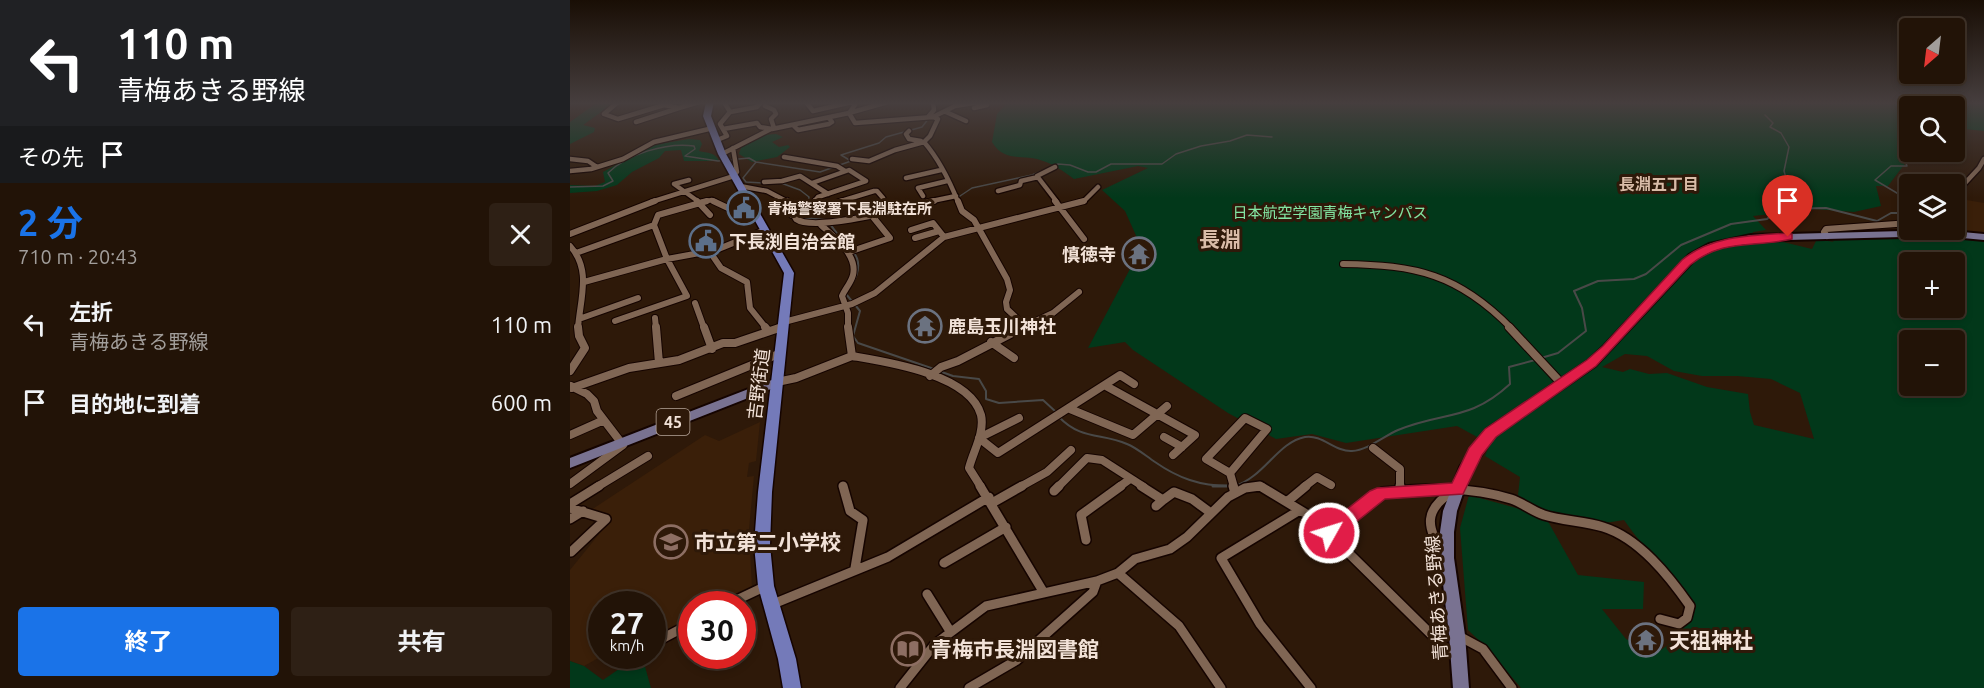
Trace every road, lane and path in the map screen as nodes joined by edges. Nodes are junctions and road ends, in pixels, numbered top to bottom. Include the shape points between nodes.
1 (687, 134) edge
2 (715, 134) edge
3 (726, 134) edge
4 (761, 134) edge
5 (906, 134) edge
6 (931, 134) edge
7 (717, 140) junction
8 (924, 142) junction
9 (884, 146) dead end
10 (733, 148) junction
11 (894, 150) junction
12 (784, 157) dead end
13 (729, 158) junction
14 (570, 159) edge
15 (852, 159) dead end
16 (1984, 159) edge
17 (597, 167) junction
18 (1055, 167) dead end
19 (941, 170) junction
20 (570, 171) edge
21 (845, 171) junction
22 (734, 176) junction
23 (1038, 177) junction
24 (906, 178) dead end
25 (689, 180) dead end
26 (947, 181) junction
27 (764, 182) dead end
28 (812, 183) junction
29 (1965, 183) edge
30 (740, 186) junction
31 (1098, 187) dead end
32 (998, 191) dead end
33 (685, 193) junction
34 (828, 194) junction
35 (922, 196) dead end
36 (883, 198) dead end
37 (956, 198) junction
38 (749, 201) junction
39 (698, 202) junction
40 (1059, 209) junction
41 (804, 212) junction
42 (710, 215) dead end
43 (794, 215) junction
44 (873, 218) junction
45 (823, 224) junction
46 (1899, 224) edge
47 (654, 225) junction
48 (976, 228) junction
49 (765, 230) junction
50 (911, 230) dead end
51 (939, 231) junction
52 (570, 234) edge
53 (1827, 236) junction
54 (944, 237) junction
55 (1984, 237) edge
56 (915, 238) dead end
57 (1083, 239) dead end
58 (570, 246) edge
59 (710, 252) junction
60 (849, 252) junction
61 (576, 253) junction
62 (667, 259) junction
63 (1343, 264) dead end
64 (584, 282) junction
65 (1079, 292) dead end
66 (638, 298) dead end
67 (695, 303) dead end
68 (853, 303) junction
69 (655, 318) dead end
70 (579, 319) junction
71 (615, 321) dead end
72 (784, 324) junction
73 (1026, 327) junction
74 (768, 331) junction
75 (578, 333) junction
76 (570, 336) edge
77 (991, 342) junction
78 (712, 349) junction
79 (781, 353) junction
80 (852, 356) junction
81 (1014, 358) dead end
82 (659, 363) junction
83 (570, 371) edge
84 (934, 372) junction
85 (777, 382) junction
86 (1134, 384) dead end
87 (1562, 384) junction
88 (1106, 386) junction
89 (571, 387) edge
90 (676, 396) dead end
91 (1167, 406) dead end
92 (1063, 413) junction
93 (1158, 414) junction
94 (1019, 418) dead end
95 (604, 420) junction
96 (570, 435) edge
97 (1164, 437) dead end
98 (979, 438) junction
99 (622, 442) junction
100 (1182, 447) junction
101 (1373, 448) dead end
102 (1071, 450) dead end
103 (1173, 455) dead end
104 (648, 456) dead end
105 (570, 463) edge
106 (1130, 479) junction
107 (570, 484) edge
108 (1233, 484) junction
109 (1331, 485) dead end
110 (843, 486) dead end
111 (1061, 488) dead end
112 (1457, 489) junction
113 (1400, 491) junction
114 (990, 500) junction
115 (1288, 501) junction
116 (570, 506) edge
117 (1300, 510) junction
118 (583, 511) junction
119 (1211, 513) junction
120 (570, 519) edge
121 (1006, 526) junction
122 (1329, 533) junction
123 (1086, 540) dead end
124 (571, 552) edge
125 (1447, 558) junction
126 (944, 563) dead end
127 (855, 568) junction
128 (1118, 573) junction
129 (1097, 581) junction
130 (766, 586) junction
131 (755, 591) edge
132 (1044, 593) junction
133 (927, 594) dead end
134 (770, 605) junction
135 (1660, 619) dead end
136 (950, 632) junction
137 (1457, 635) junction
138 (1458, 653) junction
139 (907, 686) edge
140 (792, 688) edge
141 (969, 688) edge
142 (1221, 688) edge
143 (1311, 688) edge
144 (1461, 688) edge
145 (1512, 688) edge

1 - 17 street via 654,142 630,156
2 - 7 highway, 吉野街道
3 - 7 street
4 - 10 street
5 - 8 street via 909,139
6 - 8 street
7 - 13 highway, 吉野街道
8 - 11 street
8 - 19 street via 939,159
9 - 11 street
10 - 13 street
10 - 13 street
11 - 15 street via 868,161
12 - 21 street via 838,166
13 - 22 highway, 吉野街道
14 - 17 street via 588,160
16 - 29 street
17 - 20 street
18 - 23 street
19 - 24 street
19 - 26 street
21 - 28 street
21 - 34 street via 866,181
22 - 30 highway, 吉野街道
22 - 33 street
23 - 32 street
23 - 40 street
25 - 33 street via 674,184
26 - 35 street via 918,188
26 - 37 street
27 - 28 street via 800,176
28 - 34 street
30 - 38 highway, 吉野街道
30 - 43 street via 769,192 786,201
31 - 40 street via 1084,201
33 - 39 street
33 - 52 street via 648,203
34 - 41 street via 816,198
36 - 41 street via 874,191
37 - 44 street via 926,201
37 - 48 street
38 - 39 street via 728,208 712,200
38 - 49 highway, 吉野街道
39 - 42 street
39 - 47 street via 658,215
40 - 48 street
40 - 57 street
41 - 43 street
43 - 45 street via 796,221 804,224
44 - 45 street
44 - 60 street via 890,238
45 - 60 street
46 - 53 street via 1826,229
47 - 61 street
47 - 62 street
48 - 54 street
48 - 73 street via 1006,279 1010,290 1007,309
49 - 59 street
49 - 72 highway, 吉野街道 via 789,273
50 - 51 street via 933,223
51 - 54 street
51 - 56 street
53 - 55 main road, 青梅あきる野線 via 1941,233
53 - 87 main road, 青梅あきる野線 via 1751,238 1705,249 1686,262 1607,349
54 - 68 street via 875,293
58 - 61 street
59 - 62 street
59 - 74 street via 721,268 747,282 750,308
60 - 68 street via 855,264 851,282 843,292
61 - 64 street via 584,267
62 - 64 street
62 - 71 street via 687,296
63 - 87 street via 1403,267 1454,284 1485,303
64 - 70 street
65 - 73 street via 1053,313
66 - 70 street
67 - 78 street
68 - 72 street
68 - 80 street
69 - 82 street
70 - 75 street
72 - 74 street
72 - 79 highway, 吉野街道
73 - 77 street
74 - 78 street
75 - 76 street
75 - 83 street via 585,348
77 - 81 street
77 - 84 street
78 - 82 street
79 - 85 highway, 吉野街道
79 - 90 street
80 - 84 street
80 - 85 street
82 - 89 street
84 - 98 street via 972,396 981,414
85 - 99 main road, 45
85 - 130 highway, 吉野街道 via 762,527
86 - 88 street via 1120,375
87 - 112 main road, 青梅あきる野線 via 1490,433 1475,452
88 - 92 street
88 - 93 street
89 - 95 street via 594,401
91 - 93 street
92 - 93 street via 1133,435
92 - 98 street via 998,453
93 - 100 street via 1195,435
94 - 98 street
95 - 96 street
95 - 99 street
97 - 100 street
98 - 114 street via 969,468
99 - 105 main road, 45
99 - 107 street
100 - 103 street
101 - 113 street via 1400,470
102 - 114 street via 1047,472
104 - 116 street
106 - 111 street via 1102,460 1083,457
106 - 119 street via 1160,503 1174,492
106 - 123 street via 1081,514
108 - 108 street via 1238,464 1267,429 1245,418 1206,459
108 - 115 street via 1260,486
108 - 119 street
109 - 115 street via 1317,477
110 - 127 street via 850,511 863,520
112 - 113 street
112 - 125 main road, 青梅あきる野線 via 1450,511
112 - 125 street via 1441,497 1430,515 1434,541
112 - 135 street via 1513,500 1546,516 1609,529 1623,536 1660,569 1690,606 1687,618 1679,624
113 - 122 street via 1376,495
114 - 121 street
114 - 127 street via 888,557
115 - 117 street
116 - 118 street
117 - 122 street
117 - 143 street via 1221,558 1260,624
118 - 120 street
118 - 124 street via 606,519
119 - 128 street via 1176,545 1135,559
121 - 126 street
121 - 132 street
122 - 138 street via 1445,648
125 - 137 main road, 青梅あきる野線
127 - 134 street
128 - 129 street
128 - 142 street via 1179,626
129 - 132 street
129 - 141 street via 1093,592 1029,651
130 - 131 street
130 - 134 highway, 吉野街道
132 - 136 street via 986,606
133 - 136 street
134 - 140 highway, 吉野街道 via 788,659
136 - 139 street via 929,649
137 - 138 main road, 青梅あきる野線
137 - 145 street via 1479,645
138 - 144 main road, 青梅あきる野線

